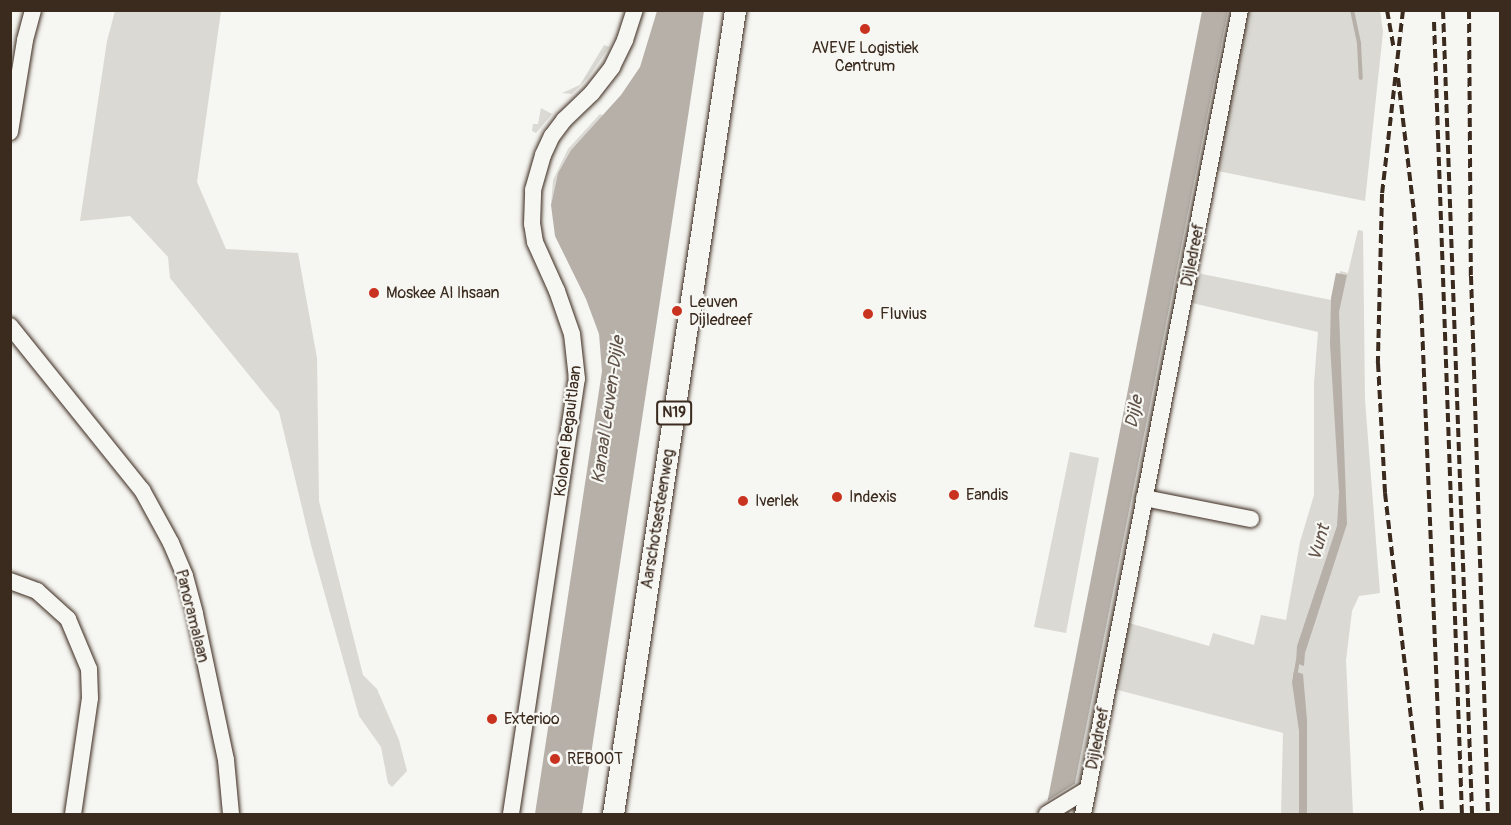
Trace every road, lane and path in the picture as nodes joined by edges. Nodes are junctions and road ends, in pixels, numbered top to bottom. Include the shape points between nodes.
1 (33, 10) edge
2 (635, 10) edge
3 (735, 10) edge
4 (1240, 10) edge
5 (10, 132) edge
6 (10, 326) edge
7 (1144, 498) junction
8 (1251, 519) dead end
9 (10, 581) edge
10 (1086, 801) edge
11 (73, 814) edge
12 (231, 814) edge
13 (511, 814) edge
14 (613, 814) edge
15 (1047, 814) edge

1 - 5 street
2 - 13 street, Kolonel Begaultlaan via 612,67 552,136 533,190 535,242 572,334 577,379
3 - 14 main road, Aarschotsesteenweg / N19
4 - 7 street, Dijledreef
6 - 12 street, Panoramalaan via 142,490 171,543 195,614 226,760
7 - 8 street
7 - 10 street, Dijledreef
9 - 11 street via 37,591 68,619 89,669 90,698
10 - 15 street

